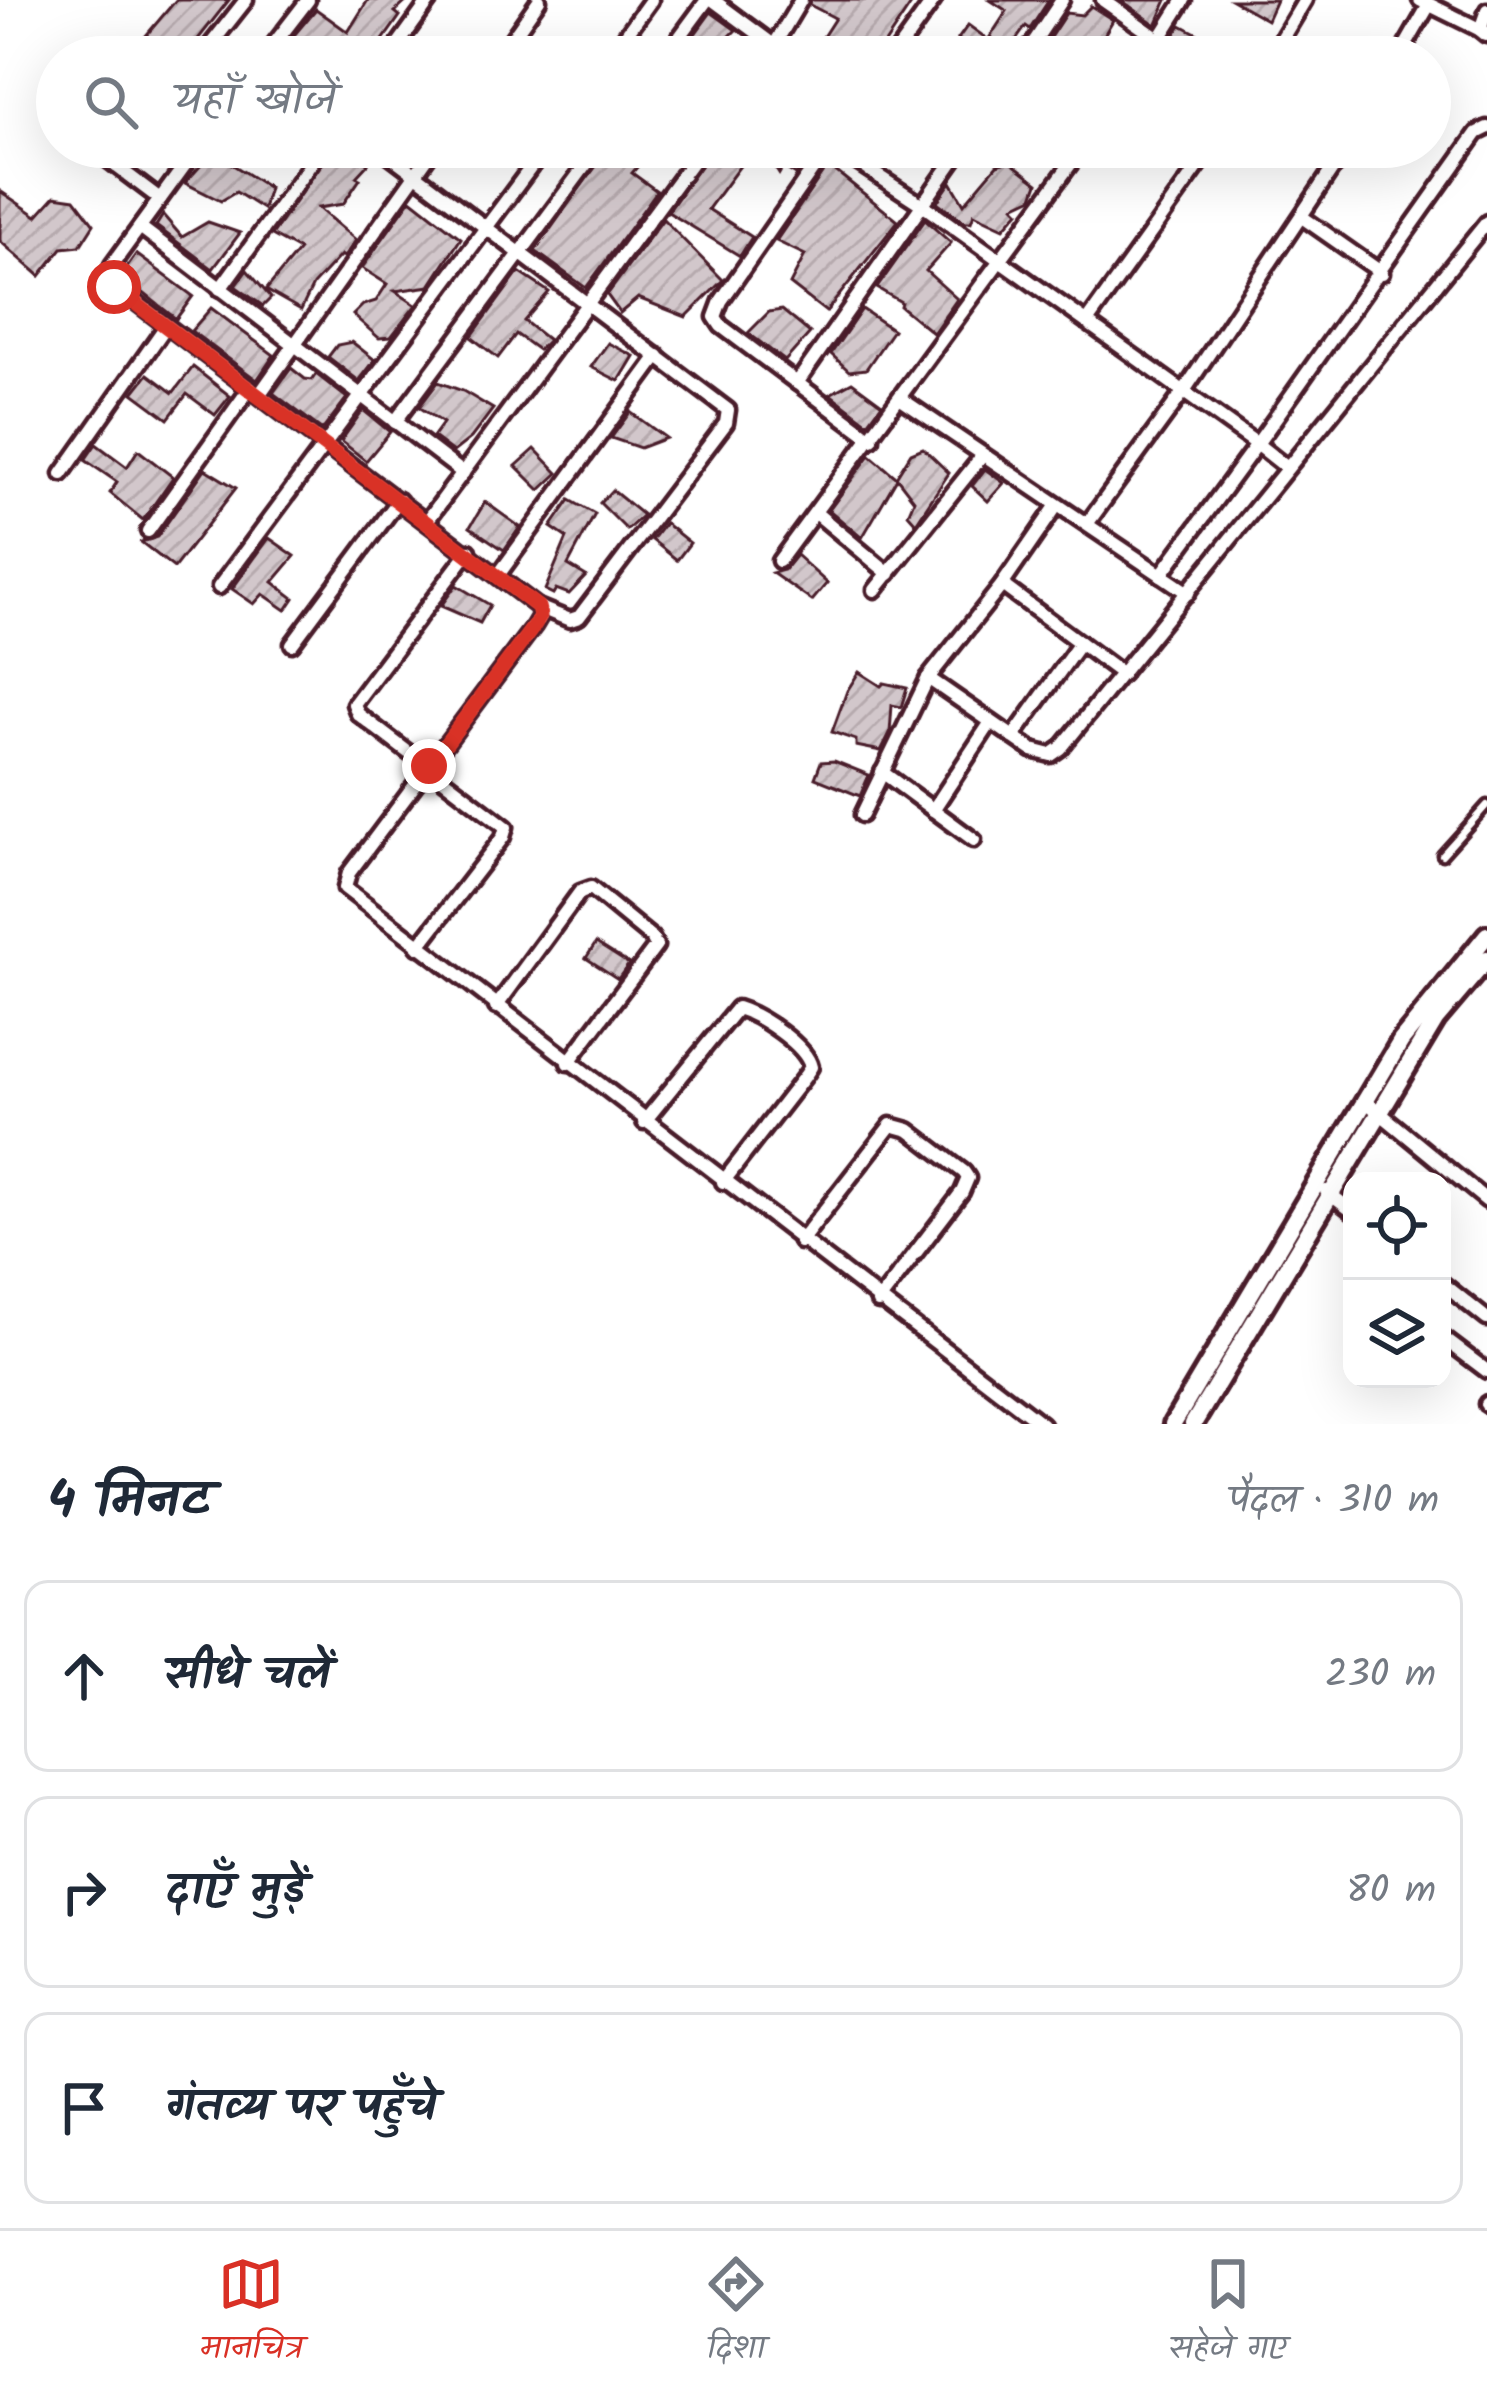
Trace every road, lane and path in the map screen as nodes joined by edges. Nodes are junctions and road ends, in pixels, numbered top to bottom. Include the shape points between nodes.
1 (246, 0) edge
2 (308, 0) edge
3 (430, 0) edge
4 (539, 0) edge
5 (651, 0) edge
6 (710, 0) edge
7 (801, 0) edge
8 (934, 0) edge
9 (1062, 0) edge
10 (1103, 0) edge
11 (1184, 0) edge
12 (1306, 0) edge
13 (1425, 3) edge
14 (1487, 10) edge
15 (1485, 33) edge
16 (218, 36) edge
17 (280, 36) edge
18 (403, 36) edge
19 (514, 36) edge
20 (625, 36) edge
21 (682, 36) edge
22 (752, 36) edge
23 (780, 36) edge
24 (908, 36) edge
25 (1038, 36) edge
26 (1157, 36) edge
27 (1163, 36) edge
28 (1284, 36) edge
29 (1409, 36) edge
30 (1487, 128) edge
31 (119, 168) edge
32 (183, 168) edge
33 (308, 168) edge
34 (408, 168) edge
35 (420, 168) edge
36 (531, 168) edge
37 (584, 168) edge
38 (689, 168) edge
39 (816, 168) edge
40 (864, 168) edge
41 (949, 168) edge
42 (1068, 168) edge
43 (1197, 168) edge
44 (1335, 168) edge
45 (416, 174) junction
46 (160, 199) junction
47 (924, 206) junction
48 (1302, 217) junction
49 (1487, 222) edge
50 (140, 227) junction
51 (488, 228) junction
52 (522, 254) junction
53 (999, 263) junction
54 (1382, 273) junction
55 (220, 289) junction
56 (589, 304) junction
57 (1087, 322) junction
58 (166, 326) junction
59 (292, 344) junction
60 (658, 356) junction
61 (797, 383) junction
62 (254, 391) junction
63 (1184, 391) junction
64 (362, 397) junction
65 (901, 399) junction
66 (395, 422) junction
67 (872, 439) junction
68 (1257, 444) junction
69 (327, 446) junction
70 (983, 455) junction
71 (1286, 467) junction
72 (62, 473) dead end
73 (463, 473) junction
74 (399, 500) junction
75 (1058, 505) junction
76 (816, 513) junction
77 (428, 521) junction
78 (1087, 524) junction
79 (148, 532) dead end
80 (469, 551) junction
81 (779, 561) dead end
82 (499, 574) junction
83 (889, 574) junction
84 (1161, 575) junction
85 (1002, 585) junction
86 (220, 587) dead end
87 (875, 590) dead end
88 (1188, 593) junction
89 (538, 607) junction
90 (1080, 643) junction
91 (292, 644) dead end
92 (1123, 674) junction
93 (928, 678) junction
94 (991, 722) junction
95 (1013, 737) junction
96 (429, 766) junction
97 (882, 772) junction
98 (1487, 805) edge
99 (933, 810) junction
100 (862, 814) dead end
101 (974, 840) dead end
102 (1442, 855) dead end
103 (1487, 935) edge
104 (418, 947) junction
105 (1487, 959) edge
106 (496, 1007) junction
107 (568, 1063) junction
108 (1371, 1105) junction
109 (644, 1122) junction
110 (723, 1183) junction
111 (1322, 1188) junction
112 (1487, 1201) edge
113 (1343, 1204) edge
114 (800, 1242) junction
115 (1451, 1290) edge
116 (878, 1302) junction
117 (1487, 1319) edge
118 (1451, 1344) edge
119 (1487, 1371) edge
120 (1042, 1424) edge
121 (1173, 1424) edge
122 (1193, 1424) edge

1 - 16 street
2 - 17 street
3 - 18 street
4 - 19 street
5 - 20 street
6 - 21 street
6 - 22 street
7 - 23 street
8 - 24 street
9 - 25 street
10 - 26 street
11 - 27 street
12 - 28 street
13 - 15 street
13 - 29 street
14 - 15 street
30 - 54 street
31 - 46 street
32 - 46 street
33 - 55 street
34 - 45 street
35 - 45 street
36 - 51 street
37 - 52 street
38 - 56 street
39 - 61 street via 715,317
40 - 47 street
41 - 47 street
42 - 53 street
43 - 57 street
44 - 48 street
45 - 51 street
45 - 59 street
46 - 50 street
47 - 53 street
47 - 61 street
48 - 54 street
48 - 63 street
49 - 71 street
50 - 55 street
50 - 58 street via 108,280
51 - 52 street
51 - 64 street
52 - 56 street
52 - 66 street
53 - 57 street
53 - 65 street
54 - 68 street
55 - 59 street
56 - 60 street
56 - 73 street
57 - 63 street
58 - 62 street
58 - 72 street
59 - 62 street
59 - 64 street
60 - 82 street
60 - 89 street via 722,403 729,417 579,617
61 - 67 street
62 - 69 street
62 - 79 street
63 - 68 street
63 - 78 street
64 - 66 street
64 - 69 street
65 - 67 street
65 - 70 street
66 - 73 street
67 - 76 street
68 - 71 street
68 - 84 street
69 - 74 street
69 - 86 street
70 - 75 street
70 - 83 street
71 - 88 street
73 - 77 street
74 - 77 street
74 - 91 street
75 - 78 street
75 - 85 street
76 - 81 street
76 - 83 street
77 - 80 street
78 - 84 street
80 - 82 street
80 - 96 street via 354,704
82 - 89 street
83 - 87 street
84 - 88 street
85 - 90 street
85 - 93 street
88 - 92 street
89 - 96 street via 534,626
90 - 92 street
90 - 95 street
92 - 95 street via 1051,755
93 - 94 street
93 - 97 street
94 - 95 street
94 - 99 street
96 - 104 street via 345,881 352,896
96 - 104 street via 506,832
97 - 99 street
97 - 100 street
98 - 102 lane
99 - 101 street
103 - 108 street via 1413,1024
104 - 106 street
105 - 108 street
106 - 107 street
106 - 107 street via 580,892 591,888 656,946
107 - 109 street
108 - 111 street
108 - 112 street
109 - 110 street
109 - 110 street via 737,1008 806,1054 812,1067
110 - 114 street
111 - 113 street
111 - 121 street
111 - 122 street
114 - 116 street
114 - 116 street via 891,1125 964,1172 962,1192
115 - 117 street
116 - 120 street
118 - 119 street

